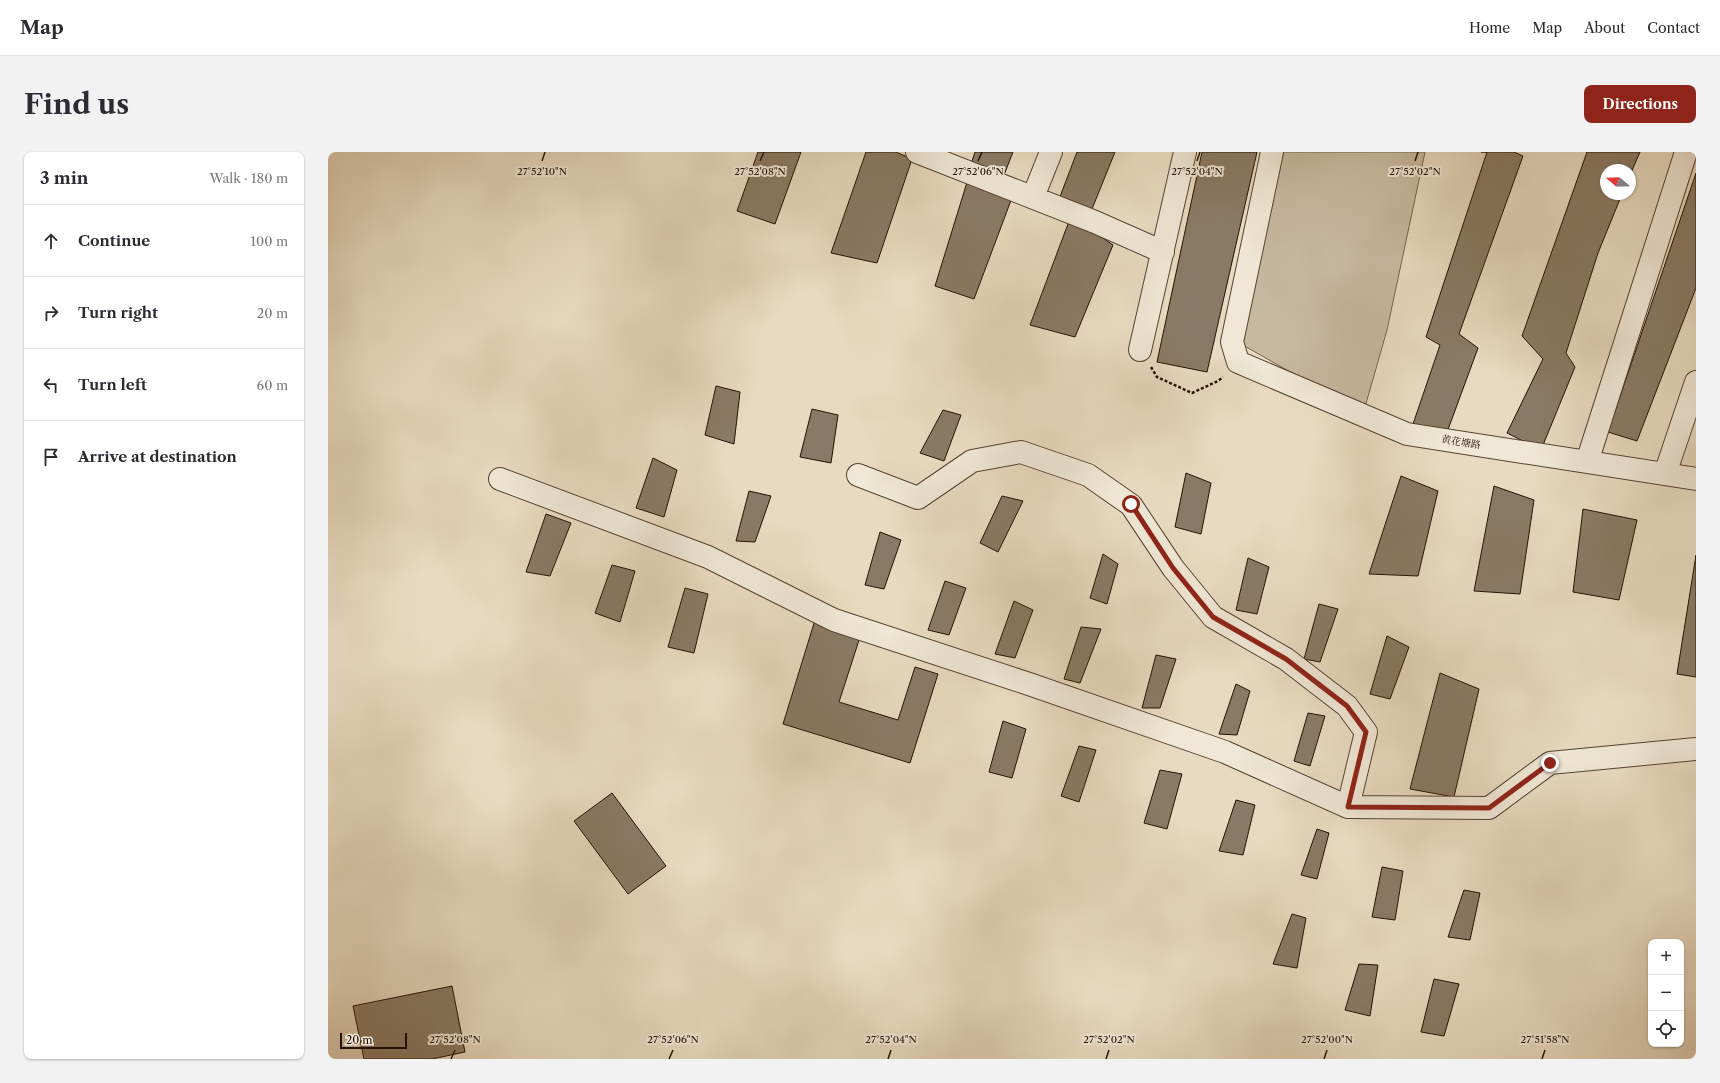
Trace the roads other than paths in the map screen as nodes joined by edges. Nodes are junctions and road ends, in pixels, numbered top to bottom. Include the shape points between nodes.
1 (917, 152) edge
2 (1051, 152) edge
3 (1185, 152) edge
4 (1272, 152) edge
5 (1686, 152) edge
6 (942, 156) edge
7 (1033, 197) junction
8 (1163, 252) junction
9 (1140, 350) road end
10 (1696, 382) edge
11 (1587, 462) junction
12 (1664, 474) junction
13 (858, 475) dead end
14 (500, 479) dead end
15 (1696, 479) edge
16 (1696, 748) edge
17 (1348, 807) junction

1 - 6 street
2 - 7 street
3 - 8 street
4 - 11 street, 黄花塘路 via 1232,342 1238,362 1407,434
5 - 11 street
6 - 7 street
7 - 8 street
8 - 9 street
10 - 12 street
11 - 12 street, 黄花塘路
12 - 15 street, 黄花塘路
13 - 17 street via 918,498 972,461 1021,452 1088,475 1131,504 1173,568 1213,617 1286,659 1347,706 1366,732
14 - 17 street via 708,557 834,620 1224,752
16 - 17 street via 1550,763 1489,808

